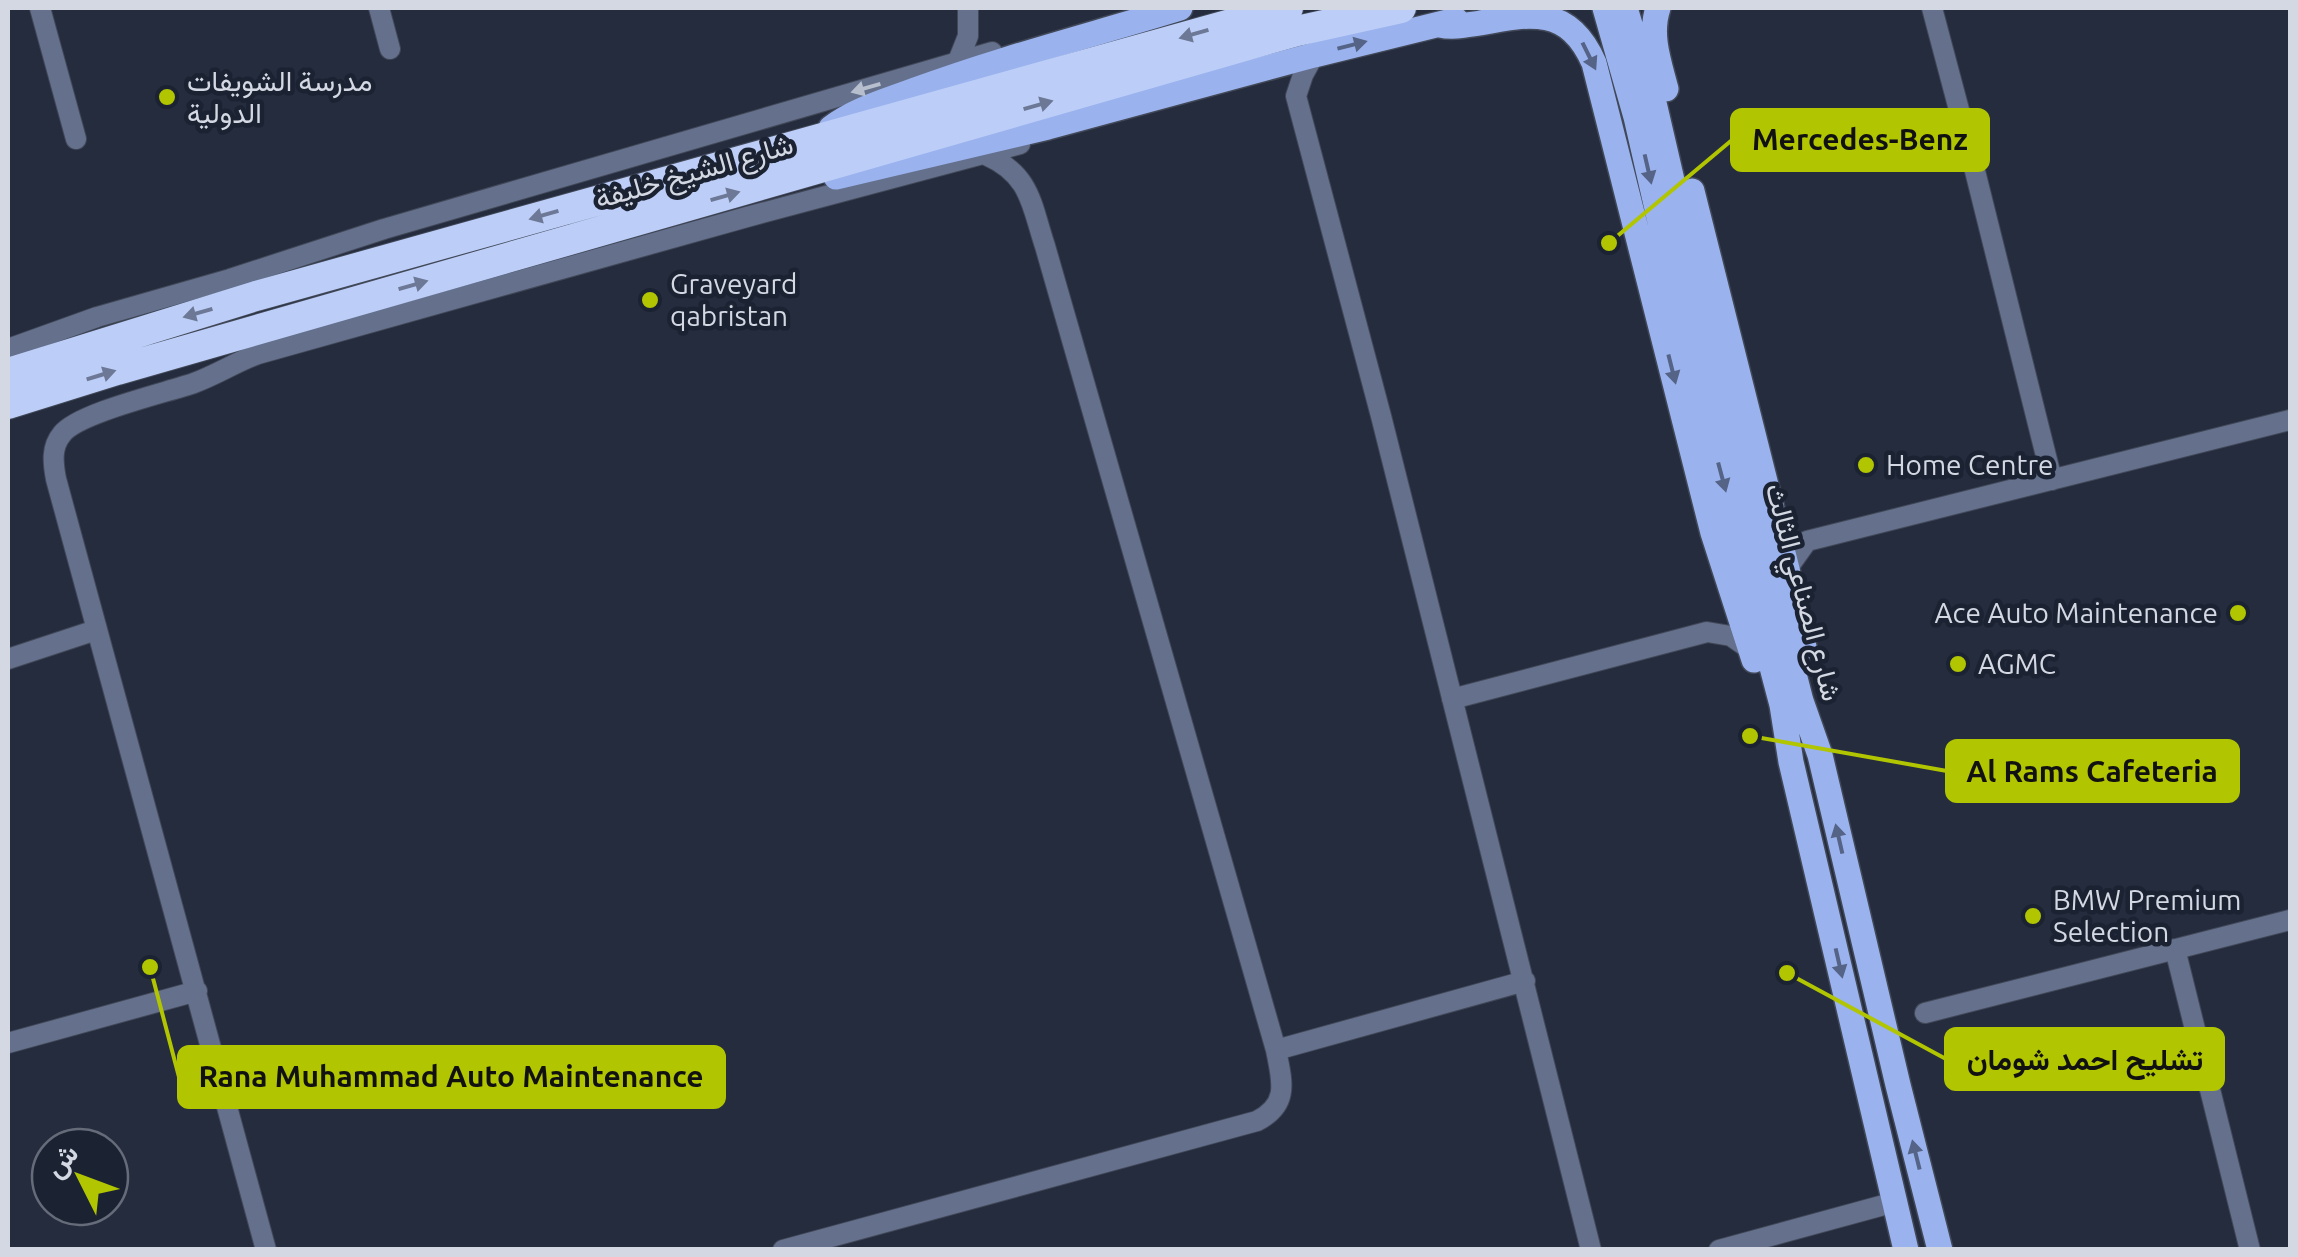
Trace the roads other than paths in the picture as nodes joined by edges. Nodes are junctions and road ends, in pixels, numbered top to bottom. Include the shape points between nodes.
1 (40, 8) edge
2 (378, 8) edge
3 (968, 8) edge
4 (1180, 8) edge
5 (1288, 8) edge
6 (1400, 8) edge
7 (1502, 8) edge
8 (1605, 8) edge
9 (1625, 8) edge
10 (1658, 8) edge
11 (1932, 8) edge
12 (1440, 25) junction
13 (1097, 34) junction
14 (1005, 48) junction
15 (390, 50) dead end
16 (1314, 55) junction
17 (958, 62) junction
18 (1252, 73) junction
19 (1296, 96) junction
20 (1085, 117) junction
21 (819, 138) junction
22 (76, 139) dead end
23 (1036, 140) junction
24 (986, 155) junction
25 (782, 180) junction
26 (1023, 181) junction
27 (532, 252) junction
28 (230, 279) junction
29 (513, 282) junction
30 (256, 296) junction
31 (8, 348) edge
32 (8, 373) edge
33 (1707, 378) junction
34 (8, 404) edge
35 (2290, 420) edge
36 (2052, 480) junction
37 (1775, 521) junction
38 (1807, 541) junction
39 (1788, 569) junction
40 (1731, 590) junction
41 (96, 630) junction
42 (1707, 632) junction
43 (1750, 650) junction
44 (8, 658) edge
45 (1452, 699) junction
46 (1820, 755) junction
47 (1791, 762) junction
48 (2290, 920) edge
49 (2175, 950) junction
50 (1525, 980) junction
51 (196, 991) junction
52 (1925, 1013) dead end
53 (8, 1043) edge
54 (1276, 1050) junction
55 (1895, 1202) junction
56 (266, 1250) edge
57 (783, 1250) edge
58 (1591, 1250) edge
59 (1719, 1250) edge
60 (1906, 1250) edge
61 (1940, 1250) edge
62 (2250, 1250) edge

1 - 22 street
2 - 15 street
3 - 14 street via 983,32
3 - 17 street via 968,36
4 - 13 main road
5 -> 21 highway, شارع الشيخ خليفة
25 -> 6 highway, شارع الشيخ خليفة via 1298,31
7 - 12 main road
8 -> 33 main road, شارع الصناعي الثالث
9 - 33 main road, شارع الصناعي الثالث via 1655,107
10 - 37 main road via 1658,58
11 - 36 street
16 -> 12 main road
12 -> 40 main road via 1532,15 1559,22 1588,51
13 - 14 street
13 - 21 main road via 884,102 841,120
14 - 17 street
16 - 18 main road
16 - 19 street
17 -> 28 street
18 - 19 street
18 - 20 main road
19 - 45 street
20 - 23 street
20 - 25 main road via 836,178
21 -> 30 highway, شارع الشيخ خليفة
23 - 24 street
23 - 26 street
24 - 26 street
24 - 29 street
27 -> 25 highway, شارع الشيخ خليفة
26 - 54 street
27 - 29 highway
34 -> 27 highway, شارع الشيخ خليفة
28 - 30 highway
28 - 31 street
29 - 41 street via 258,354 82,419 61,434 53,460 56,479
30 -> 32 highway, شارع الشيخ خليفة
33 - 46 main road, شارع الصناعي الثالث
33 -> 47 main road, شارع الصناعي الثالث
35 - 36 street
36 - 38 street
37 - 38 street
37 - 39 main road
38 - 39 street
39 - 46 main road
40 - 42 street
40 - 43 main road
41 - 44 street
41 - 51 street
42 - 43 street via 1731,636
42 - 45 street
43 - 47 main road
45 - 50 street
61 -> 46 main road, شارع الصناعي الثالث
47 -> 55 main road, شارع الصناعي الثالث
48 - 49 street
49 - 52 street
49 - 62 street
50 - 54 street
50 - 58 street
51 - 53 street
51 - 56 street
54 - 57 street via 1282,1088 1267,1116
55 - 59 street
55 - 60 main road, شارع الصناعي الثالث

